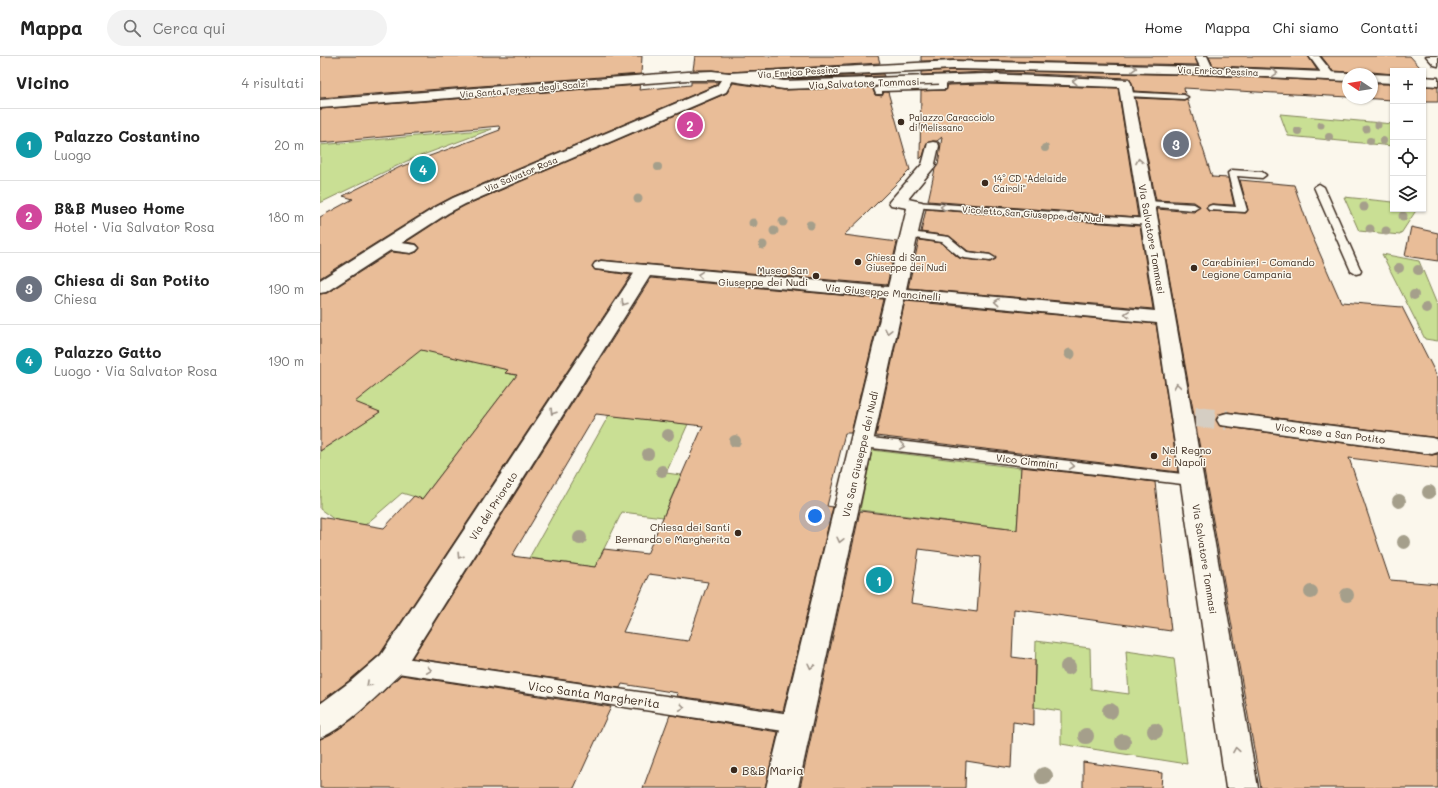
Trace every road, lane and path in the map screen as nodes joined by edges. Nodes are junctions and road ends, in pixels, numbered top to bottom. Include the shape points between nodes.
1 (1201, 56) edge
2 (1314, 56) edge
3 (1432, 56) edge
4 (1438, 62) edge
5 (940, 67) edge
6 (1208, 71) junction
7 (1329, 76) junction
8 (729, 77) junction
9 (1342, 77) edge
10 (1378, 78) edge
11 (1390, 79) edge
12 (1426, 81) edge
13 (1438, 82) edge
14 (879, 92) dead end
15 (1127, 94) junction
16 (1184, 97) dead end
17 (320, 104) edge
18 (933, 146) dead end
19 (929, 164) joint
20 (1262, 174) dead end
21 (1319, 187) dead end
22 (916, 205) junction
23 (1194, 207) dead end
24 (1212, 208) dead end
25 (1148, 213) junction
26 (910, 235) junction
27 (386, 246) junction
28 (411, 248) dead end
29 (990, 258) dead end
30 (601, 266) dead end
31 (645, 270) junction
32 (1356, 271) dead end
33 (320, 288) edge
34 (897, 293) junction
35 (1166, 318) junction
36 (1227, 420) tunnel mouth
37 (863, 442) junction
38 (1432, 446) dead end
39 (1192, 480) junction
40 (391, 664) junction
41 (320, 723) edge
42 (797, 724) junction
43 (782, 788) edge
44 (1242, 788) edge

1 - 6 street
2 - 7 street
3 - 4 street
5 -> 6 street, Via Enrico Pessina
5 - 8 street, Via Salvatore Tommasi via 784,85
5 - 14 lane via 943,87 878,89
15 -> 5 street, Via Salvatore Tommasi via 1125,83 1008,79
6 -> 7 street, Via Enrico Pessina
7 - 9 street, Via Enrico Pessina
8 - 17 street, Via Santa Teresa degli Scalzi via 687,76
8 - 27 street, Via Salvator Rosa via 722,89 459,201
10 - 11 street
12 - 13 street
15 - 16 lane
25 -> 15 street, Via Salvatore Tommasi
18 - 19 street
19 - 22 street via 897,202
20 - 24 lane via 1232,173 1242,210
21 - 32 lane
25 -> 22 lane, Vicoletto San Giuseppe dei Nudi
22 - 26 street, Via San Giuseppe dei Nudi
23 - 25 lane, Vicoletto San Giuseppe dei Nudi
25 - 35 street, Via Salvatore Tommasi
26 - 29 lane via 945,239 964,255
26 - 34 street, Via San Giuseppe dei Nudi
27 - 28 street
27 - 33 street, Via Salvator Rosa
30 - 31 street, Via Giuseppe Mancinelli
34 -> 31 street, Via Giuseppe Mancinelli
31 -> 40 street, Via del Priorato
35 -> 34 street, Via Giuseppe Mancinelli
34 -> 37 street, Via San Giuseppe dei Nudi
39 -> 35 street, Via Salvatore Tommasi via 1188,416
36 - 38 street, Vico Rose a San Potito
37 -> 39 lane, Vico Cimmini
37 -> 42 street, Via San Giuseppe dei Nudi
44 -> 39 street, Via Salvatore Tommasi
40 -> 41 street, Via del Priorato via 362,691
40 -> 42 lane, Vico Santa Margherita
42 - 43 street, Via San Giuseppe dei Nudi

